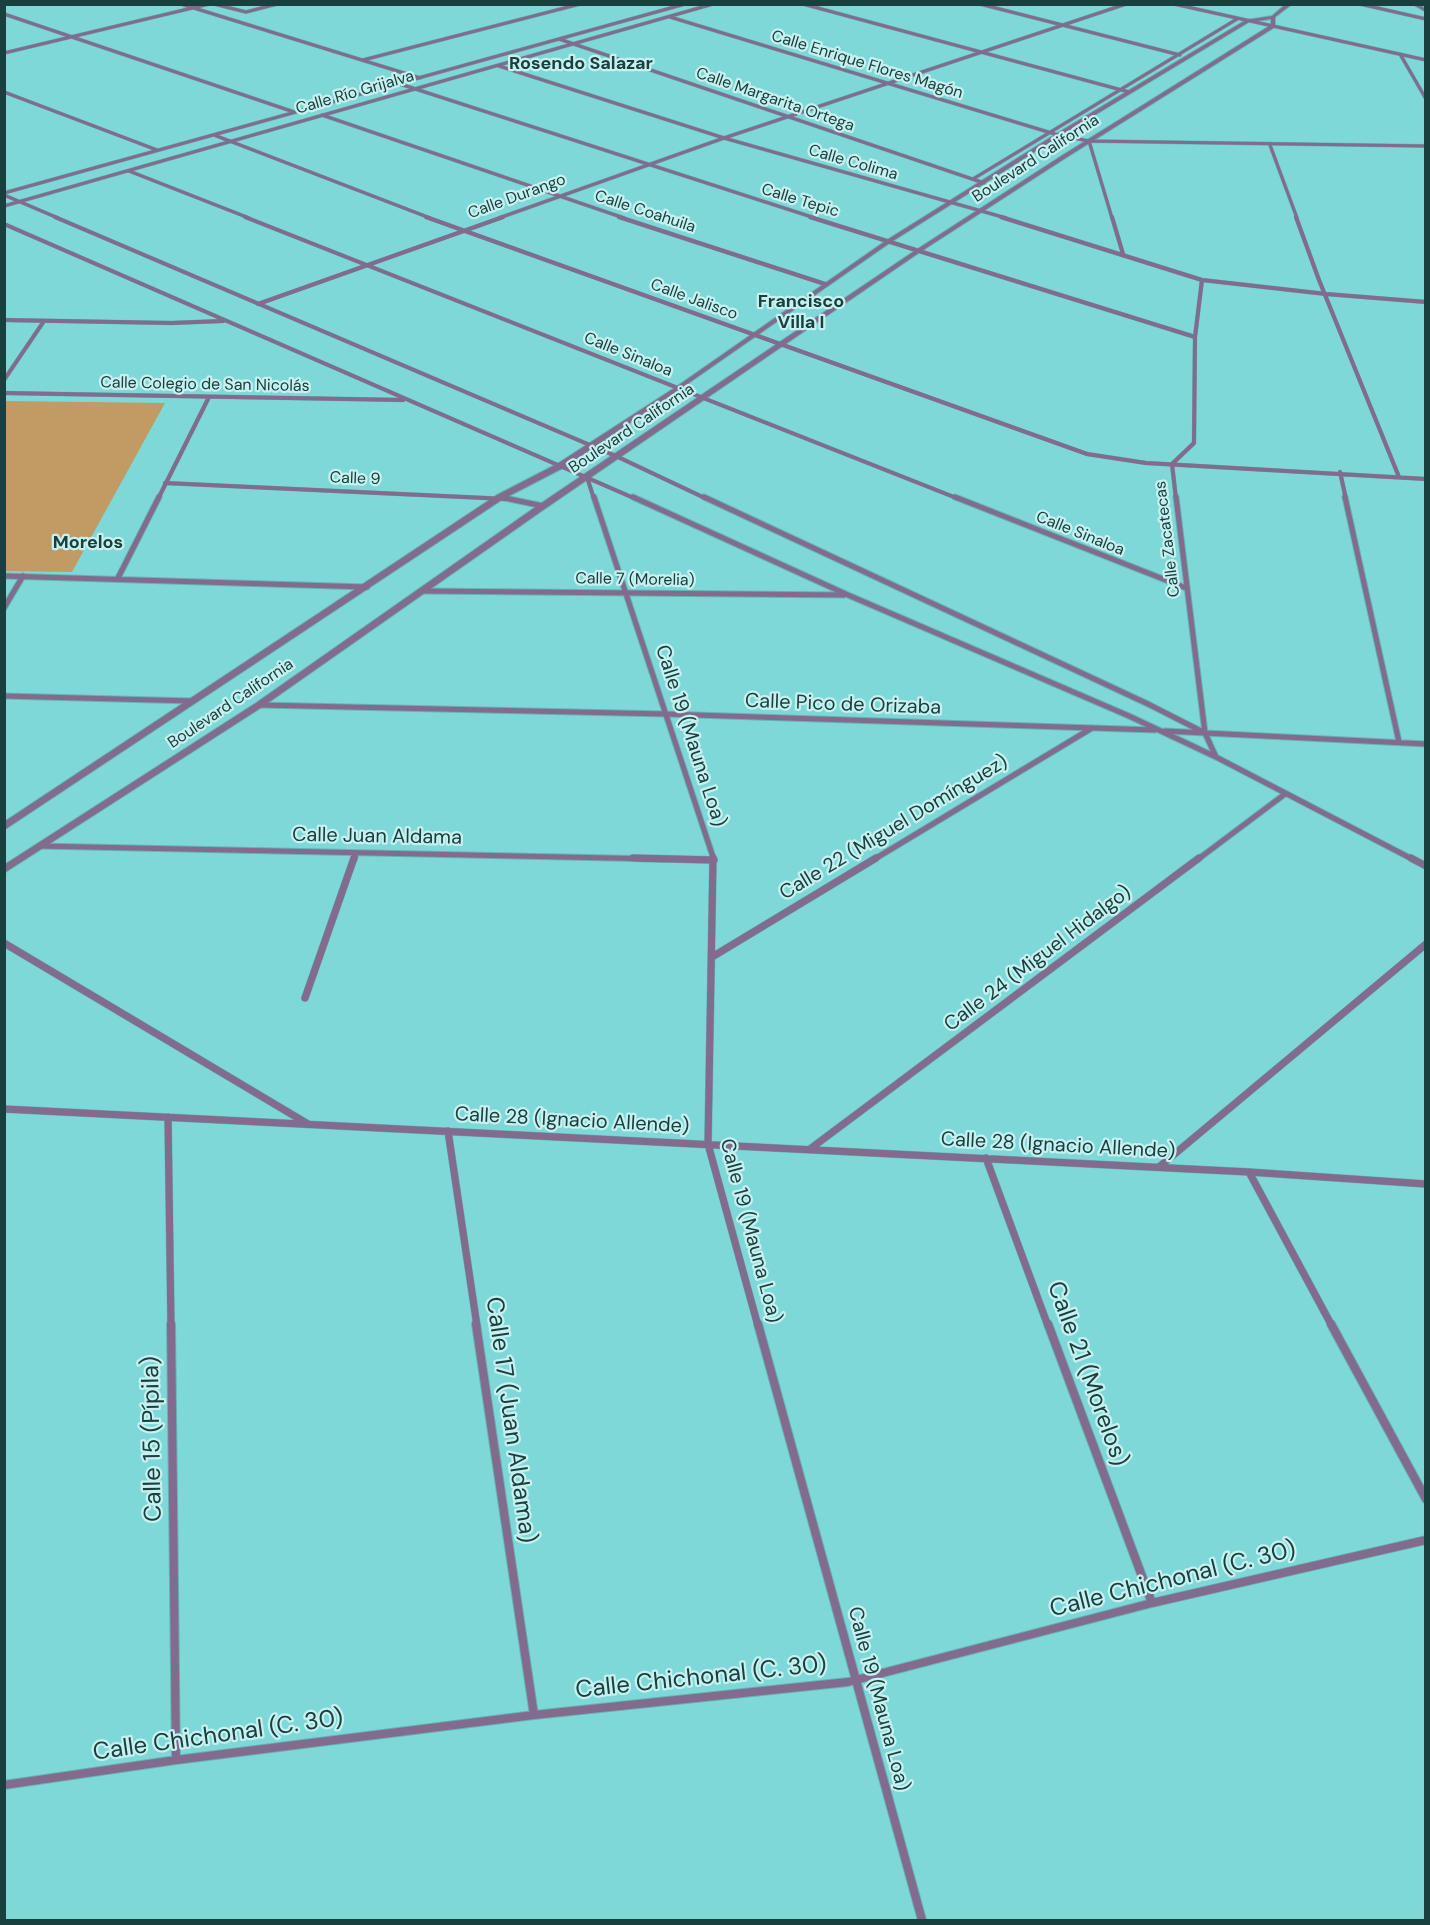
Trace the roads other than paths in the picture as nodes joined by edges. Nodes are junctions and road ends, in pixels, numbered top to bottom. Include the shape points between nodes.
1 (182, 4) edge
2 (209, 4) edge
3 (214, 4) edge
4 (277, 4) edge
5 (580, 4) edge
6 (685, 4) edge
7 (713, 4) edge
8 (803, 4) edge
9 (980, 4) edge
10 (1126, 4) edge
11 (1174, 4) edge
12 (1290, 4) edge
13 (1360, 4) edge
14 (1414, 4) edge
15 (193, 8) junction
16 (1425, 11) edge
17 (4, 14) edge
18 (670, 17) junction
19 (1273, 17) junction
20 (1237, 19) junction
21 (1425, 19) edge
22 (1248, 21) junction
23 (1062, 26) junction
24 (1273, 26) junction
25 (75, 37) junction
26 (559, 39) junction
27 (576, 44) junction
28 (4, 53) edge
29 (981, 53) junction
30 (1400, 54) junction
31 (1185, 56) junction
32 (1425, 60) edge
33 (363, 61) junction
34 (499, 66) junction
35 (421, 78) junction
36 (400, 84) junction
37 (886, 84) junction
38 (416, 89) junction
39 (1119, 90) junction
40 (4, 92) edge
41 (1129, 92) junction
42 (1425, 99) edge
43 (295, 113) junction
44 (321, 114) junction
45 (785, 117) junction
46 (1054, 134) junction
47 (214, 135) junction
48 (724, 138) junction
49 (1089, 141) junction
50 (232, 142) junction
51 (1270, 145) junction
52 (1425, 146) edge
53 (158, 150) junction
54 (645, 165) junction
55 (129, 171) junction
56 (973, 179) junction
57 (984, 183) junction
58 (4, 194) edge
59 (556, 196) junction
60 (20, 202) junction
61 (950, 204) junction
62 (4, 206) edge
63 (983, 211) junction
64 (4, 224) edge
65 (461, 230) junction
66 (889, 242) junction
67 (918, 251) junction
68 (1123, 254) junction
69 (368, 266) junction
70 (1202, 280) junction
71 (825, 284) junction
72 (1326, 294) junction
73 (1425, 302) edge
74 (258, 304) junction
75 (4, 320) edge
76 (44, 321) junction
77 (225, 321) junction
78 (753, 334) junction
79 (1195, 337) junction
80 (782, 343) junction
81 (4, 380) edge
82 (678, 388) junction
83 (4, 393) edge
84 (209, 397) junction
85 (705, 398) junction
86 (406, 400) junction
87 (591, 445) junction
88 (618, 457) junction
89 (1172, 464) junction
90 (560, 466) junction
91 (1340, 472) junction
92 (587, 476) junction
93 (1398, 477) junction
94 (1425, 479) edge
95 (165, 483) junction
96 (500, 497) junction
97 (543, 506) junction
98 (4, 576) edge
99 (23, 576) junction
100 (118, 578) junction
101 (366, 587) junction
102 (1186, 588) junction
103 (422, 591) junction
104 (626, 594) junction
105 (848, 595) junction
106 (4, 608) edge
107 (4, 696) edge
108 (196, 702) junction
109 (259, 705) junction
110 (666, 714) junction
111 (1093, 727) junction
112 (1160, 730) junction
113 (1204, 733) junction
114 (1399, 742) junction
115 (1425, 744) edge
116 (1216, 757) junction
117 (1285, 794) junction
118 (4, 827) edge
119 (39, 846) junction
120 (356, 854) junction
121 (1412, 858) junction
122 (1425, 859) edge
123 (714, 860) junction
124 (1425, 866) edge
125 (4, 870) edge
126 (4, 943) edge
127 (1425, 944) edge
128 (712, 957) junction
129 (305, 998) dead end
130 (4, 1109) edge
131 (168, 1117) junction
132 (309, 1124) junction
133 (448, 1131) junction
134 (708, 1144) junction
135 (810, 1150) junction
136 (986, 1158) junction
137 (1159, 1167) junction
138 (1249, 1172) junction
139 (1425, 1184) edge
140 (1425, 1499) edge
141 (1425, 1540) edge
142 (1152, 1603) junction
143 (856, 1680) junction
144 (534, 1715) junction
145 (177, 1760) junction
146 (4, 1785) edge
147 (922, 1920) edge

1 - 15 street
2 - 15 street
3 - 4 street via 246,12
5 - 33 street
6 - 26 street, Calle Río Grijalva
7 - 18 street, Calle Río Grijalva
8 - 29 street
9 - 23 street
10 - 23 street, Calle Durango
11 - 20 street
12 - 19 street, Boulevard California
13 - 21 street
14 - 16 street
15 - 25 street
15 - 33 street
17 - 25 street
18 - 27 street, Calle Río Grijalva
18 - 37 street, Calle Enrique Flores Magón
19 - 22 street, Boulevard California
19 - 24 street
20 - 22 street
20 - 31 street
22 - 24 street
22 - 31 street, Boulevard California
23 - 29 street, Calle Durango
23 - 31 street
24 - 30 street
24 - 49 street, Boulevard California
25 - 28 street
25 - 43 street
26 - 27 street, Calle Margarita Ortega
26 - 35 street, Calle Río Grijalva
27 - 34 street, Calle Río Grijalva
27 - 45 street, Calle Margarita Ortega
29 - 37 street, Calle Durango
29 - 39 street
30 - 32 street
30 - 42 street
31 - 39 street
31 - 41 street, Boulevard California
33 - 35 street
34 - 38 street, Calle Río Grijalva
34 - 48 street, Calle Colima
35 - 36 street, Calle Río Grijalva
36 - 38 street, Calle Tepic
36 - 43 street, Calle Río Grijalva
37 - 45 street, Calle Durango
37 - 46 street, Calle Enrique Flores Magón
38 - 44 street, Calle Río Grijalva
38 - 54 street, Calle Tepic
39 - 41 street
39 - 46 street
40 - 53 street
41 - 46 street, Boulevard California
43 - 47 street, Calle Río Grijalva
44 - 50 street, Calle Río Grijalva
44 - 59 street, Calle Coahuila
45 - 48 street, Calle Durango
45 - 56 street, Calle Margarita Ortega
46 - 49 street, Calle Enrique Flores Magón
46 - 56 street
46 - 57 street, Boulevard California
47 - 50 street, Calle Jalisco
47 - 53 street, Calle Río Grijalva
48 - 54 street, Calle Durango
48 - 61 street, Calle Colima
49 - 51 street, Calle Enrique Flores Magón
49 - 63 street, Boulevard California
49 - 68 street
50 - 55 street, Calle Río Grijalva
50 - 65 street, Calle Jalisco
51 - 52 street, Calle Enrique Flores Magón
51 - 72 street
53 - 58 street, Calle Río Grijalva
54 - 59 street, Calle Durango
54 - 66 street, Calle Tepic
55 - 60 street, Calle Río Grijalva
55 - 69 street, Calle Sinaloa
56 - 57 street, Calle Margarita Ortega
57 - 61 street, Boulevard California
58 - 60 street
59 - 65 street, Calle Durango
59 - 71 street, Calle Coahuila
60 - 62 street, Calle Río Grijalva
60 - 74 street
61 - 63 street, Calle Colima
61 - 66 street, Boulevard California
63 - 67 street, Boulevard California
63 - 68 street, Calle Colima
64 - 77 street
65 - 69 street, Calle Durango
65 - 78 street, Calle Jalisco
66 - 67 street, Calle Tepic
66 - 71 street, Boulevard California
67 - 79 street, Calle Tepic
67 - 80 street, Boulevard California
68 - 70 street, Calle Colima
69 - 74 street, Calle Durango
69 - 82 street, Calle Sinaloa
70 - 72 street, Calle Colima
70 - 79 street, Calle Zacatecas
71 - 78 street, Boulevard California
72 - 73 street, Calle Colima
72 - 93 street
74 - 87 street
75 - 76 street
76 - 77 street
76 - 81 street
77 - 86 street
78 - 80 street, Calle Jalisco
78 - 82 street, Boulevard California
79 - 89 street, Calle Zacatecas via 1194,443
80 - 85 street, Boulevard California
80 - 89 street, Calle Jalisco via 1088,454
82 - 85 street, Calle Sinaloa
82 - 87 street, Boulevard California
83 - 84 street, Calle Colegio de San Nicolás
84 - 86 street, Calle Colegio de San Nicolás
84 - 95 street
85 - 88 street, Boulevard California
85 - 102 street, Calle Sinaloa
86 - 90 street
87 - 88 street
87 - 90 street, Boulevard California
88 - 92 street, Boulevard California
88 - 113 street
89 - 91 street, Calle Jalisco
89 - 102 street, Calle Zacatecas
90 - 92 street
90 - 96 street, Boulevard California
91 - 93 street, Calle Jalisco
91 - 114 street
92 - 97 street, Boulevard California
92 - 104 street, Calle 19 (Mauna Loa)
92 - 105 street
93 - 94 street, Calle Jalisco
95 - 96 street, Calle 9
95 - 100 street
96 - 97 street, Calle 9
96 - 101 street, Boulevard California
97 - 103 street, Boulevard California
98 - 99 street
99 - 100 street
99 - 106 street
100 - 101 street
101 - 108 street, Boulevard California
102 - 113 street, Calle Zacatecas
103 - 104 street, Calle 7 (Morelia)
103 - 109 street, Boulevard California
104 - 105 street, Calle 7 (Morelia)
104 - 110 street, Calle 19 (Mauna Loa)
105 - 112 street
107 - 108 street
108 - 118 street, Boulevard California
109 - 110 street, Calle Pico de Orizaba
109 - 119 street, Boulevard California
110 - 111 street, Calle Pico de Orizaba
110 - 123 street, Calle 19 (Mauna Loa)
111 - 112 street, Calle Pico de Orizaba
111 - 128 street, Calle 22 (Miguel Domínguez)
112 - 113 street, Calle Pico de Orizaba
112 - 116 street
113 - 114 street, Calle Pico de Orizaba
113 - 116 street, Calle Zacatecas
114 - 115 street, Calle Pico de Orizaba
116 - 117 street
117 - 121 street
117 - 135 street, Calle 24 (Miguel Hidalgo)
119 - 120 street, Calle Juan Aldama
119 - 125 street, Boulevard California
120 - 123 street, Calle Juan Aldama
120 - 129 street
121 - 122 street
121 - 124 street
123 - 128 street, Calle 19 (Mauna Loa)
126 - 132 street
127 - 137 street
128 - 134 street, Calle 19 (Mauna Loa)
130 - 131 street, Calle 28 (Ignacio Allende)
131 - 132 street, Calle 28 (Ignacio Allende)
131 - 145 street, Calle 15 (Pípila)
132 - 133 street, Calle 28 (Ignacio Allende)
133 - 134 street, Calle 28 (Ignacio Allende)
133 - 144 street, Calle 17 (Juan Aldama)
134 - 135 street, Calle 28 (Ignacio Allende)
134 - 143 street, Calle 19 (Mauna Loa)
135 - 136 street, Calle 28 (Ignacio Allende)
136 - 137 street, Calle 28 (Ignacio Allende)
136 - 142 street, Calle 21 (Morelos)
137 - 138 street, Calle 28 (Ignacio Allende)
138 - 139 street, Calle 28 (Ignacio Allende)
138 - 140 street
141 - 142 street, Calle Chichonal (C. 30)
142 - 143 street, Calle Chichonal (C. 30)
143 - 144 street, Calle Chichonal (C. 30)
143 - 147 street, Calle 19 (Mauna Loa)
144 - 145 street, Calle Chichonal (C. 30)
145 - 146 street, Calle Chichonal (C. 30)

